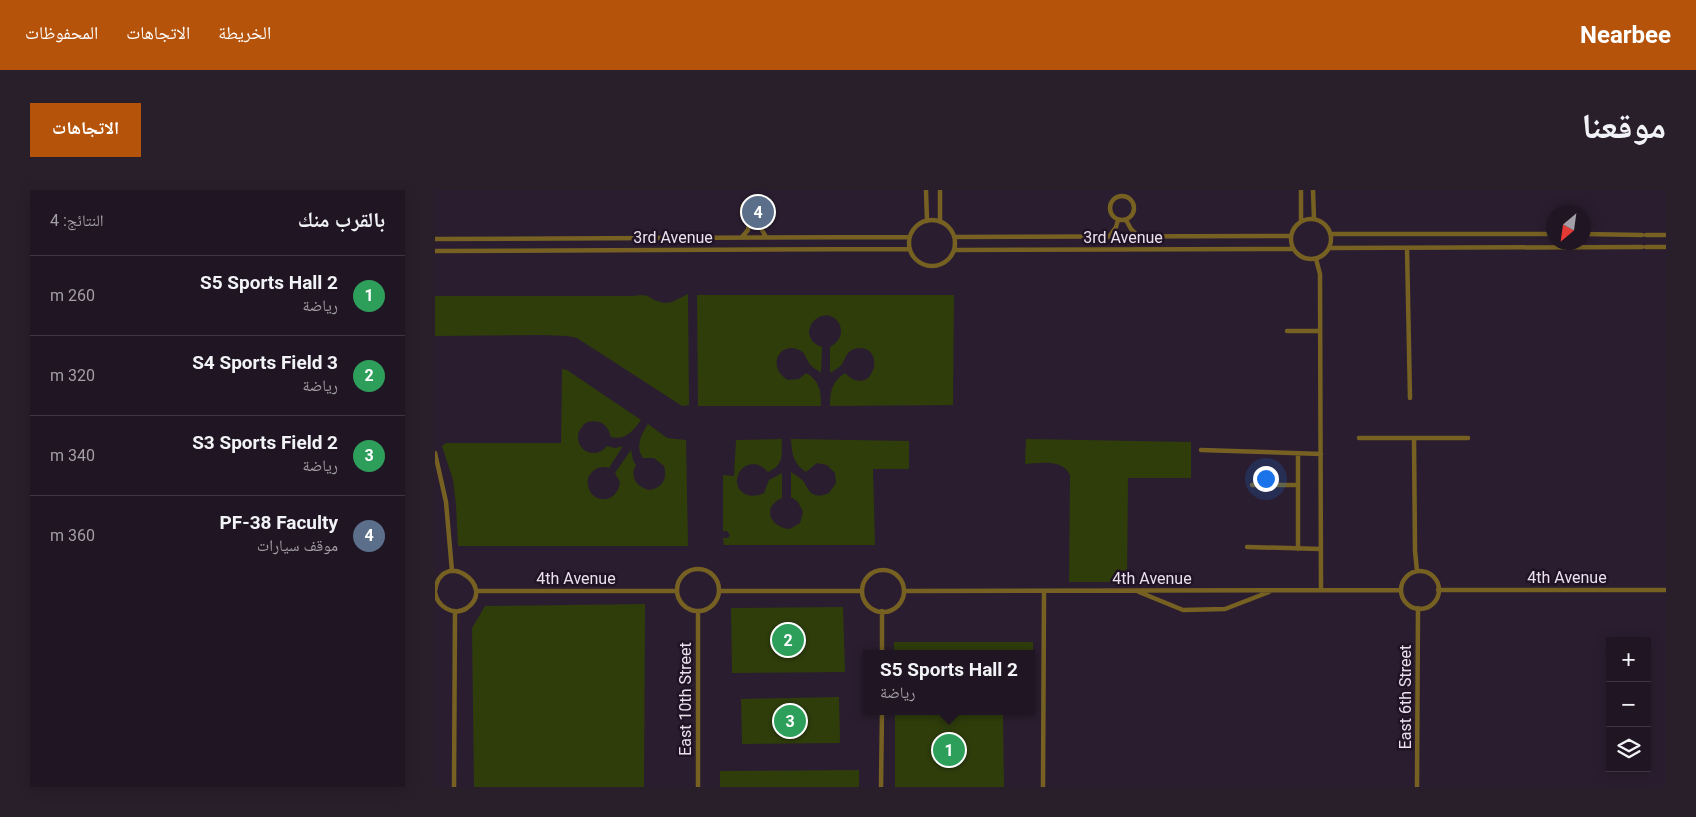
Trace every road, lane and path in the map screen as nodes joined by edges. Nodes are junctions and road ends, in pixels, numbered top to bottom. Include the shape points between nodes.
1 (926, 190) edge
2 (940, 190) edge
3 (1301, 190) edge
4 (1313, 190) edge
5 (1314, 219) junction
6 (1118, 220) junction
7 (1126, 220) junction
8 (927, 221) junction
9 (1301, 221) junction
10 (749, 222) junction
11 (940, 222) junction
12 (758, 223) junction
13 (1331, 234) junction
14 (1546, 234) edge
15 (1591, 234) edge
16 (1666, 235) edge
17 (1291, 236) junction
18 (767, 237) junction
19 (910, 237) junction
20 (954, 237) junction
21 (1109, 237) junction
22 (1139, 237) junction
23 (435, 238) edge
24 (742, 238) junction
25 (1666, 247) edge
26 (1329, 248) junction
27 (1407, 248) junction
28 (910, 249) junction
29 (1293, 249) junction
30 (954, 250) junction
31 (435, 251) edge
32 (1316, 259) junction
33 (1287, 331) dead end
34 (1320, 331) junction
35 (1410, 398) dead end
36 (1359, 438) dead end
37 (1414, 438) junction
38 (1468, 438) dead end
39 (1201, 450) dead end
40 (435, 453) edge
41 (1298, 453) junction
42 (1321, 454) junction
43 (1253, 485) dead end
44 (1298, 485) junction
45 (1247, 547) dead end
46 (1298, 549) junction
47 (1321, 549) junction
48 (452, 571) junction
49 (1417, 571) junction
50 (1044, 590) junction
51 (1136, 590) junction
52 (1272, 590) junction
53 (1321, 590) junction
54 (1401, 590) junction
55 (1438, 590) junction
56 (1666, 590) edge
57 (435, 591) edge
58 (476, 591) junction
59 (677, 591) junction
60 (719, 591) junction
61 (862, 591) junction
62 (904, 591) junction
63 (1418, 608) junction
64 (455, 611) junction
65 (698, 611) junction
66 (882, 611) junction
67 (882, 650) edge
68 (882, 715) edge
69 (454, 787) edge
70 (698, 787) edge
71 (881, 787) edge
72 (1043, 787) edge
73 (1417, 787) edge

1 - 8 lane
2 - 11 lane
3 - 9 lane
4 - 5 lane
5 - 9 lane
5 - 13 lane via 1326,225
6 - 7 lane
6 - 7 lane via 1111,214 1110,206 1114,198 1122,196 1135,206 1133,215
6 - 21 lane
7 - 22 lane
8 - 11 lane
8 - 19 lane via 916,226
9 - 17 lane via 1293,228
10 - 12 lane
10 - 12 lane via 743,217 742,209 746,201 754,198 765,205 765,217
10 - 24 lane
11 - 20 lane via 949,227
12 - 18 lane
13 - 14 lane
13 - 26 lane
15 - 16 lane
17 - 22 lane, 3rd Avenue
17 - 29 lane
18 - 19 lane, 3rd Avenue
18 - 24 lane, 3rd Avenue
19 - 28 lane
20 - 21 lane, 3rd Avenue
20 - 30 lane
21 - 22 lane, 3rd Avenue
23 - 24 lane, 3rd Avenue
25 - 27 lane
26 - 27 lane
26 - 32 lane
27 - 35 lane
28 - 30 lane via 915,258 931,266 943,263
28 - 31 lane, 3rd Avenue
29 - 30 lane, 3rd Avenue
29 - 32 lane via 1300,257
32 - 34 lane via 1320,274
33 - 34 lane
34 - 42 lane
36 - 37 lane
37 - 38 lane
37 - 49 lane
39 - 41 lane
40 - 48 lane via 446,502
41 - 42 lane
41 - 44 lane
42 - 47 lane
43 - 44 lane
44 - 46 lane
45 - 46 lane
46 - 47 lane
47 - 53 lane
48 - 57 lane via 438,580
48 - 58 lane via 469,576
49 - 54 lane via 1404,580
49 - 55 lane via 1432,575
50 - 51 lane, 4th Avenue
50 - 62 lane, 4th Avenue
50 - 72 lane
51 - 52 lane, 4th Avenue
51 - 52 lane via 1183,610 1225,609
52 - 53 lane, 4th Avenue
53 - 54 lane, 4th Avenue
54 - 63 lane via 1404,600
55 - 56 lane, 4th Avenue
55 - 63 lane via 1432,604
57 - 64 lane via 442,606
58 - 59 lane, 4th Avenue
58 - 64 lane via 469,606
59 - 60 lane via 677,584 684,574 695,569 712,574
59 - 65 lane via 684,606
60 - 61 lane
60 - 65 lane via 712,606
61 - 62 lane via 869,575 883,570 897,574
61 - 66 lane via 869,606
62 - 66 lane via 897,606
63 - 73 lane, East 6th Street
64 - 69 lane
65 - 70 lane, East 10th Street
66 - 67 lane
68 - 71 lane

